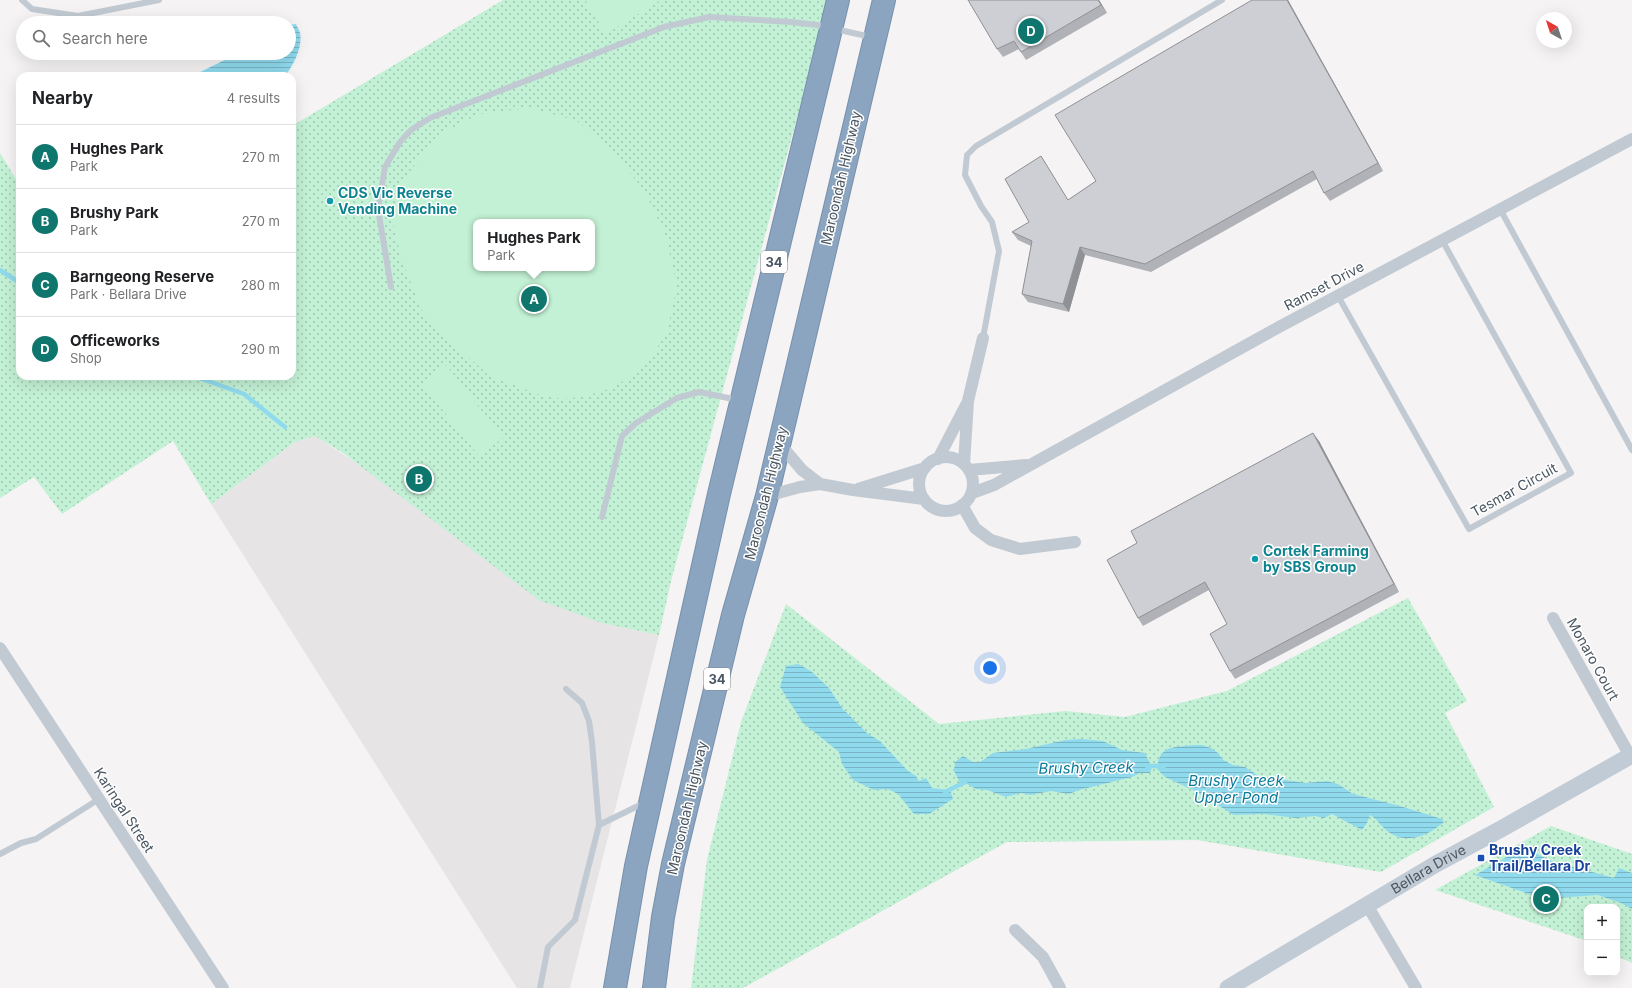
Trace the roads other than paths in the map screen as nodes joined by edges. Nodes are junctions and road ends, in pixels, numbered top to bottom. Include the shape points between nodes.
1 (22, 0) edge
2 (159, 0) edge
3 (838, 0) edge
4 (884, 0) edge
5 (1222, 0) edge
6 (831, 29) junction
7 (874, 38) junction
8 (1632, 139) edge
9 (1500, 209) junction
10 (1442, 240) junction
11 (391, 287) dead end
12 (1338, 296) junction
13 (983, 338) joint
14 (740, 401) junction
15 (968, 401) junction
16 (779, 443) junction
17 (1632, 450) edge
18 (938, 459) junction
19 (1032, 464) junction
20 (967, 467) junction
21 (925, 468) junction
22 (820, 484) junction
23 (853, 490) junction
24 (972, 493) junction
25 (767, 496) junction
26 (924, 499) junction
27 (962, 506) junction
28 (602, 517) dead end
29 (1075, 542) dead end
30 (1553, 618) dead end
31 (0, 648) edge
32 (566, 689) dead end
33 (1631, 756) edge
34 (99, 799) junction
35 (651, 799) junction
36 (599, 825) junction
37 (0, 854) edge
38 (1367, 905) junction
39 (1015, 930) dead end
40 (223, 988) edge
41 (540, 988) edge
42 (615, 988) edge
43 (654, 988) edge
44 (1060, 988) edge
45 (1228, 988) edge
46 (1416, 988) edge

1 - 2 lane via 32,9 78,16
3 - 6 highway, 34
4 - 7 highway, Maroondah Highway / 34
5 - 13 lane via 976,146 967,155 965,175 992,222 999,251
6 - 7 lane
6 - 11 lane via 790,22 709,16 664,27 430,118 411,130 400,142 385,167 378,209
6 - 14 highway, 34
7 - 16 highway, Maroondah Highway / 34
8 - 9 street, Ramset Drive
9 - 10 street, Ramset Drive
9 - 17 lane
10 - 12 street, Ramset Drive
10 - 12 lane, Tesmar Circuit via 1571,473 1469,529
12 - 19 street, Ramset Drive
13 - 15 street
14 - 28 lane via 699,392 677,398 636,423 622,436
14 - 35 highway, 34
15 - 18 street
15 - 20 street
16 - 22 street via 802,470
16 - 25 highway, Maroondah Highway / 34
18 - 20 street via 952,458
18 - 21 street via 930,462
19 - 20 street, Ramset Drive
19 - 24 street, Ramset Drive via 994,485
20 - 24 street via 972,478
21 - 23 street
21 - 26 street via 920,484
22 - 23 street
22 - 25 street
23 - 26 street
24 - 27 street
25 - 43 highway, Maroondah Highway / 34 via 733,615 673,864
26 - 27 street via 934,507 946,511
27 - 29 street via 975,528 991,540 1020,549
30 - 33 street, Monaro Court
31 - 34 street, Karingal Street
32 - 36 lane via 582,703 589,721
33 - 38 main road, Bellara Drive
34 - 37 lane via 36,839 21,843
34 - 40 street, Karingal Street
35 - 36 lane
35 - 42 highway, 34 via 636,866
36 - 41 lane via 575,920 548,947
38 - 45 main road, Bellara Drive
38 - 46 street
39 - 44 street via 1043,957

